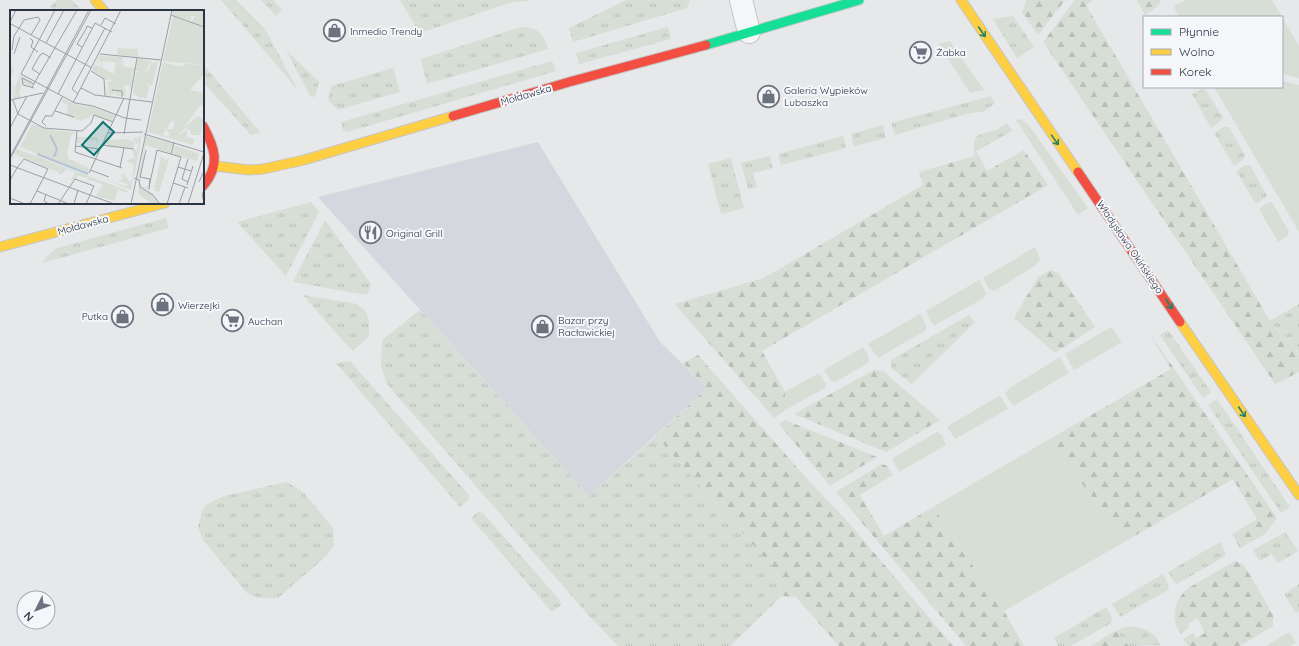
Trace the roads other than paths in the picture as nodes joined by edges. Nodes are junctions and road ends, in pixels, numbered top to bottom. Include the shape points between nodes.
1 (95, 0) edge
2 (741, 0) edge
3 (859, 0) edge
4 (960, 0) edge
5 (103, 10) edge
6 (749, 32) junction
7 (204, 128) edge
8 (215, 166) junction
9 (204, 185) edge
10 (161, 204) edge
11 (0, 247) edge
12 (1299, 495) edge

1 - 5 street
2 - 6 street
3 - 6 street, Mołdawska
4 -> 12 street, Władysława Okińskiego
6 - 8 street, Mołdawska via 292,163 249,170
7 - 8 street via 213,147
8 - 9 street
10 - 11 street, Mołdawska

